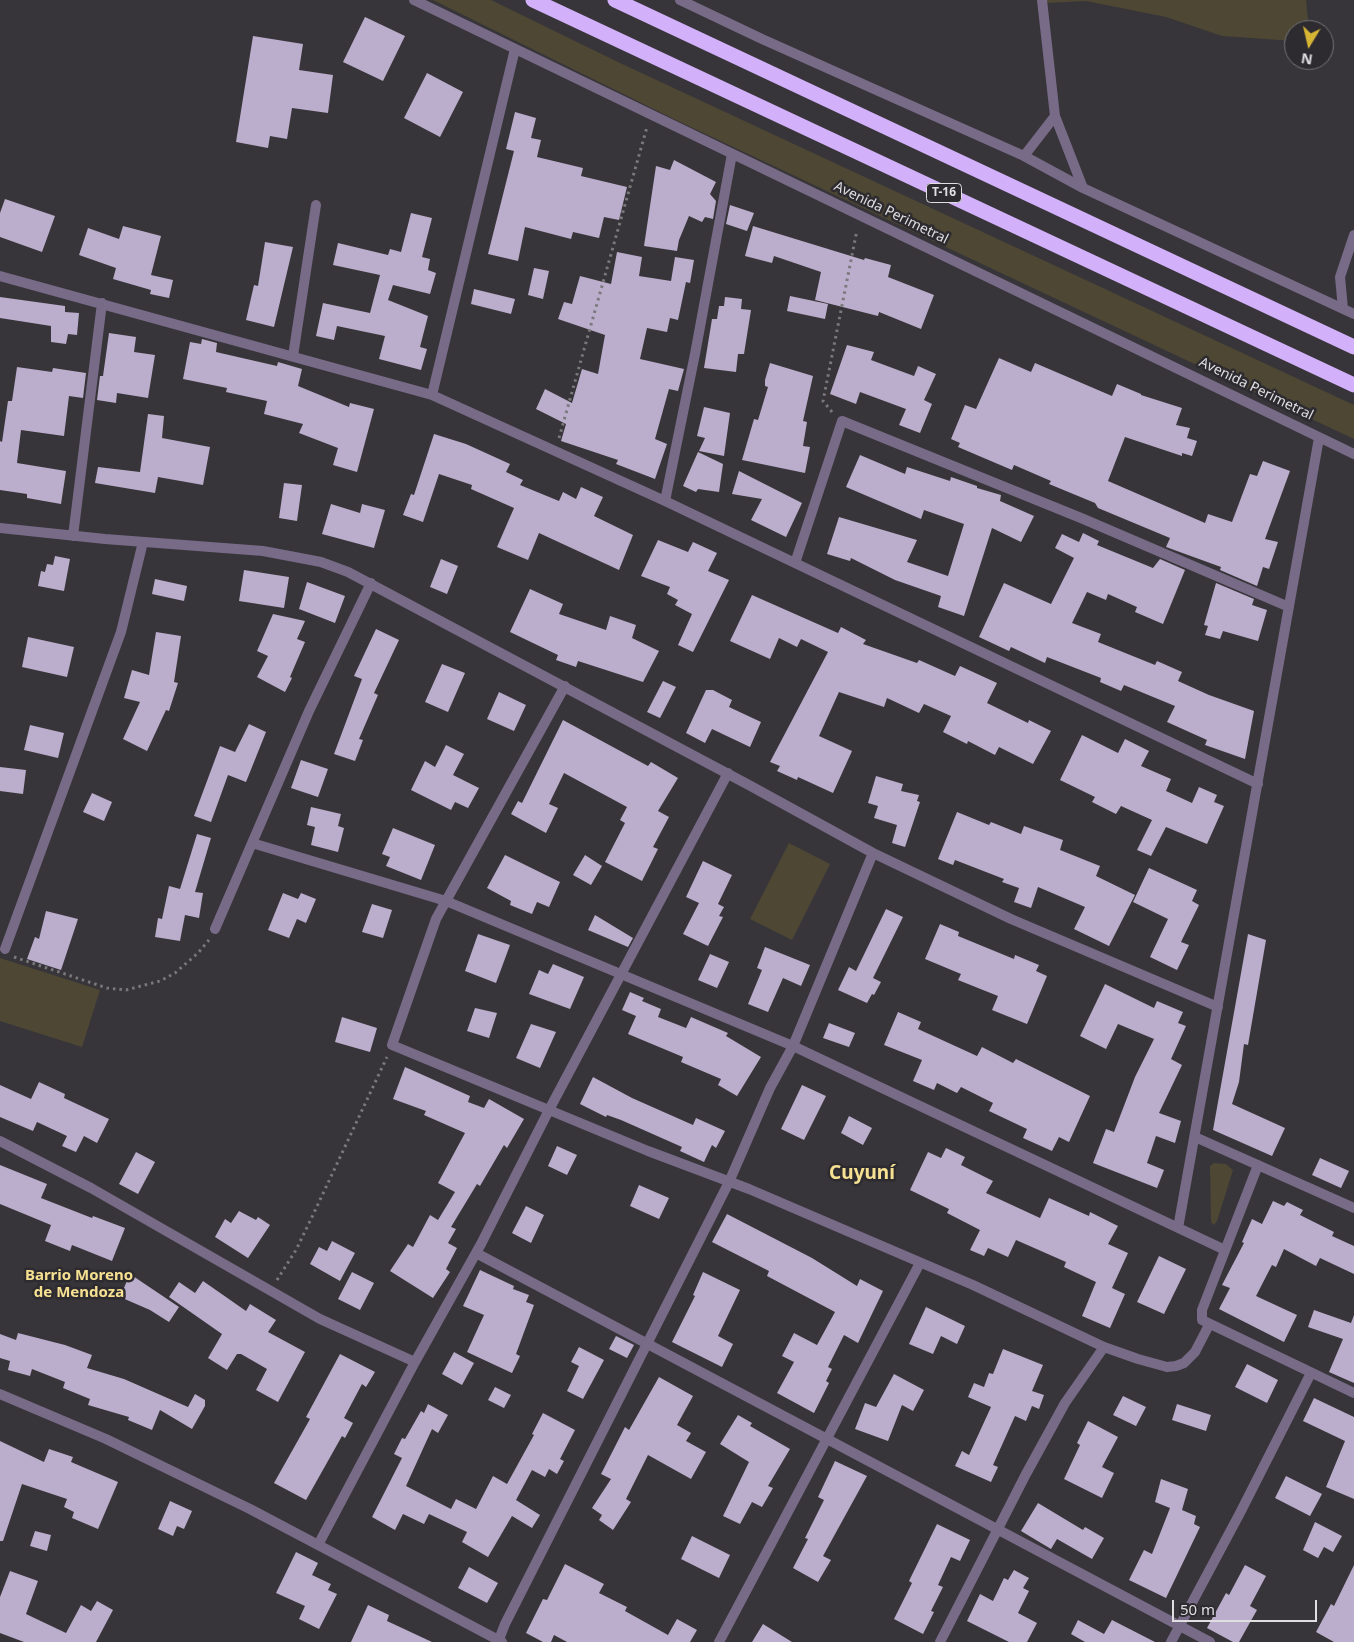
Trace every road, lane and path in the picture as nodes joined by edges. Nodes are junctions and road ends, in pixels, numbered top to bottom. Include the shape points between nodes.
1 (414, 0) edge
2 (533, 0) edge
3 (615, 0) edge
4 (680, 0) edge
5 (1042, 0) edge
6 (515, 49) junction
7 (650, 114) junction
8 (1055, 116) junction
9 (732, 154) junction
10 (1024, 156) junction
11 (1083, 188) junction
12 (316, 205) dead end
13 (860, 216) junction
14 (1354, 234) edge
15 (0, 276) edge
16 (102, 303) junction
17 (1343, 309) junction
18 (1354, 314) edge
19 (1354, 347) edge
20 (294, 356) junction
21 (1354, 385) edge
22 (432, 395) junction
23 (842, 421) junction
24 (1319, 438) junction
25 (555, 451) junction
26 (1354, 454) edge
27 (665, 501) junction
28 (0, 528) edge
29 (72, 536) junction
30 (143, 542) junction
31 (795, 564) junction
32 (371, 584) junction
33 (1289, 607) junction
34 (565, 686) junction
35 (728, 774) junction
36 (1258, 784) junction
37 (252, 843) junction
38 (873, 853) junction
39 (446, 901) junction
40 (215, 929) joint
41 (4, 949) joint
42 (621, 974) junction
43 (1218, 1007) junction
44 (392, 1045) junction
45 (793, 1046) junction
46 (549, 1110) junction
47 (1194, 1136) junction
48 (0, 1141) edge
49 (1258, 1165) junction
50 (729, 1182) junction
51 (1354, 1208) edge
52 (1178, 1228) junction
53 (1225, 1250) junction
54 (476, 1253) junction
55 (920, 1263) junction
56 (269, 1291) junction
57 (1209, 1325) junction
58 (647, 1343) junction
59 (1104, 1347) junction
60 (415, 1362) junction
61 (1311, 1373) junction
62 (1354, 1393) edge
63 (0, 1394) edge
64 (827, 1438) junction
65 (998, 1529) junction
66 (318, 1545) junction
67 (1179, 1626) junction
68 (500, 1641) edge
69 (719, 1642) edge
70 (940, 1642) edge
71 (1171, 1642) edge
72 (1210, 1642) edge

1 - 6 street, Avenida Perimetral
2 - 21 highway, T-16
3 - 19 highway, T-16
4 - 10 street
5 - 8 street
6 - 7 street, Avenida Perimetral
6 - 22 street
7 - 9 street, Avenida Perimetral
7 - 25 path
8 - 10 street
8 - 11 street
9 - 13 street, Avenida Perimetral
9 - 27 street
10 - 11 street
11 - 17 street
12 - 20 street
13 - 23 path via 823,401
13 - 24 street, Avenida Perimetral
14 - 17 street via 1340,277
15 - 16 street
16 - 20 street
16 - 29 street
17 - 18 street
20 - 22 street
22 - 25 street
23 - 31 street
23 - 33 street
24 - 26 street, Avenida Perimetral
24 - 33 street
25 - 27 street
27 - 31 street
28 - 29 street
29 - 30 street
30 - 32 street via 293,555 321,562
30 - 41 street via 118,641
31 - 36 street
32 - 34 street
32 - 37 street via 309,711
33 - 36 street
34 - 35 street
34 - 39 street
35 - 38 street
35 - 42 street
36 - 43 street
37 - 39 street
37 - 40 street
38 - 43 street via 1011,919
38 - 45 street
39 - 42 street
39 - 44 street via 436,919
40 - 41 path via 198,954 175,973 160,981 126,990 106,988 47,970 15,958
42 - 45 street
42 - 46 street
43 - 47 street
44 - 46 street
44 - 56 path via 296,1250
45 - 50 street via 770,1088
45 - 52 street
46 - 50 street
46 - 54 street
47 - 49 street
47 - 52 street
48 - 56 street via 169,1231
49 - 51 street
49 - 53 street
50 - 55 street
50 - 58 street
52 - 53 street
53 - 57 street via 1202,1310 1202,1320
54 - 58 street
54 - 60 street
55 - 59 street
55 - 64 street
56 - 60 street via 352,1335
57 - 59 street via 1195,1352 1176,1366 1153,1364
57 - 61 street
58 - 64 street
58 - 68 street
59 - 65 street via 1065,1403
60 - 66 street
61 - 62 street
61 - 67 street
63 - 66 street via 106,1439
64 - 65 street
64 - 69 street
65 - 67 street
65 - 70 street
66 - 68 street
67 - 71 street
67 - 72 street

